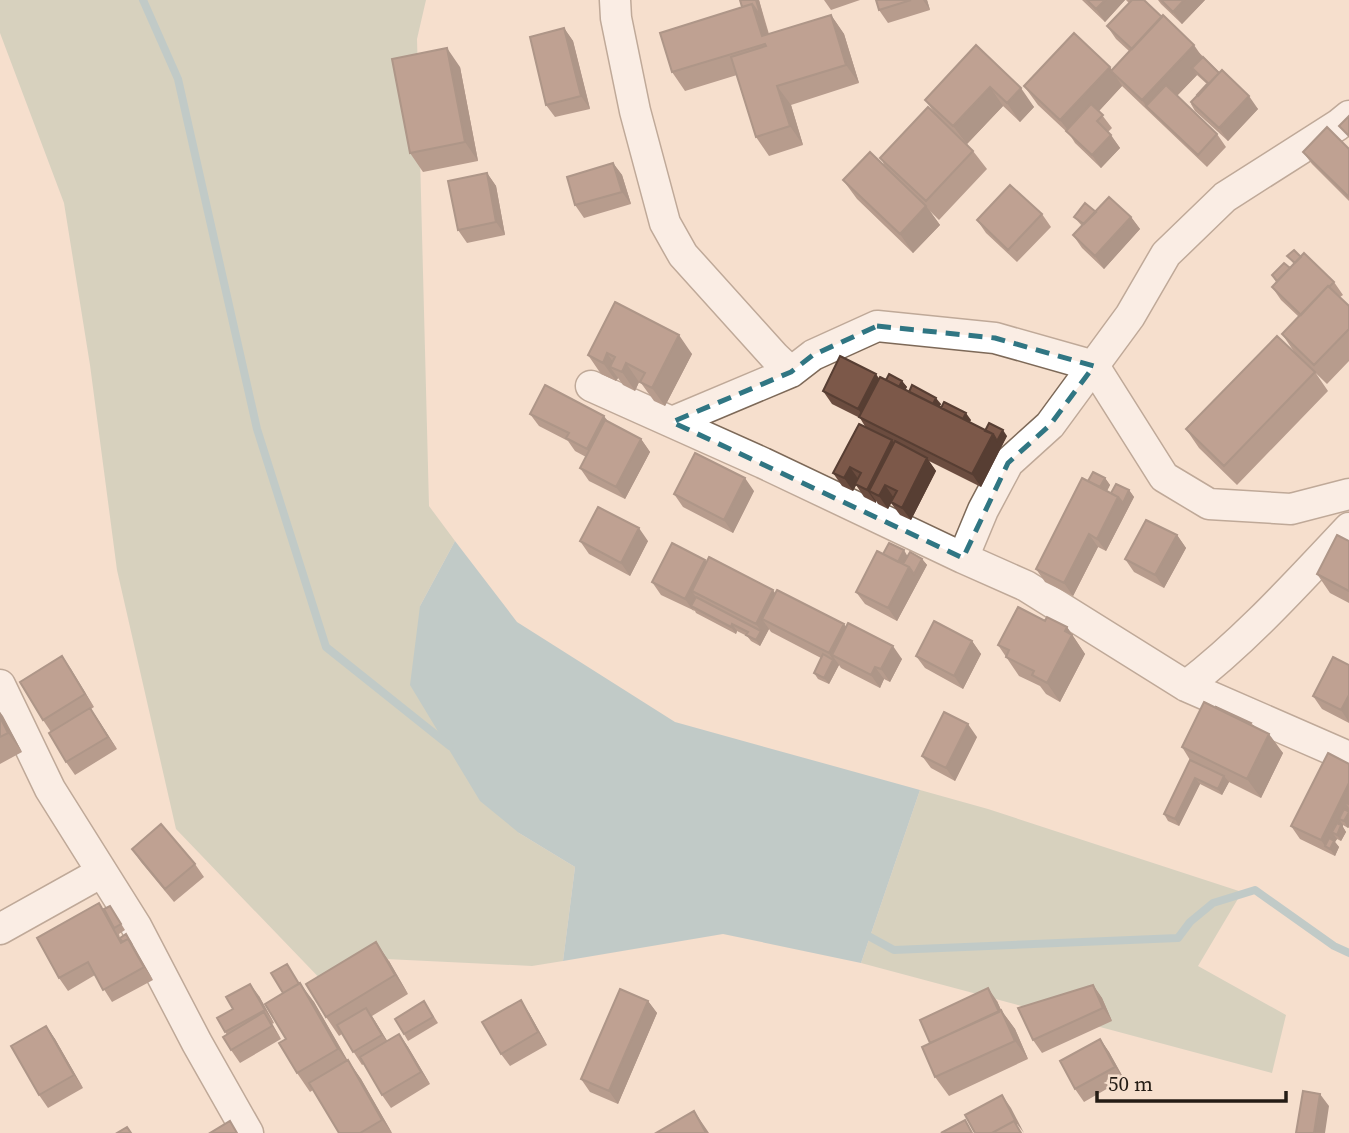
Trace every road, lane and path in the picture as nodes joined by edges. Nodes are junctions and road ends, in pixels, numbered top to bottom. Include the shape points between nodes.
1 (615, 0) edge
2 (1349, 116) edge
3 (1094, 366) junction
4 (791, 372) junction
5 (591, 386) dead end
6 (672, 422) junction
7 (1349, 495) edge
8 (1349, 528) edge
9 (963, 558) junction
10 (0, 685) edge
11 (1186, 686) junction
12 (1349, 757) edge
13 (102, 872) junction
14 (0, 929) edge
15 (248, 1133) edge

1 - 4 street via 635,111 665,223 683,255
2 - 3 street via 1225,197 1166,254
3 - 4 street via 995,338 877,326 813,355
3 - 7 street via 1164,477 1209,504 1291,509
3 - 9 street via 1050,425 1008,463
4 - 6 street
5 - 6 street
6 - 9 street
8 - 11 street via 1281,600
9 - 11 street via 1026,586
10 - 13 street via 50,789
11 - 12 street
13 - 14 street
13 - 15 street

